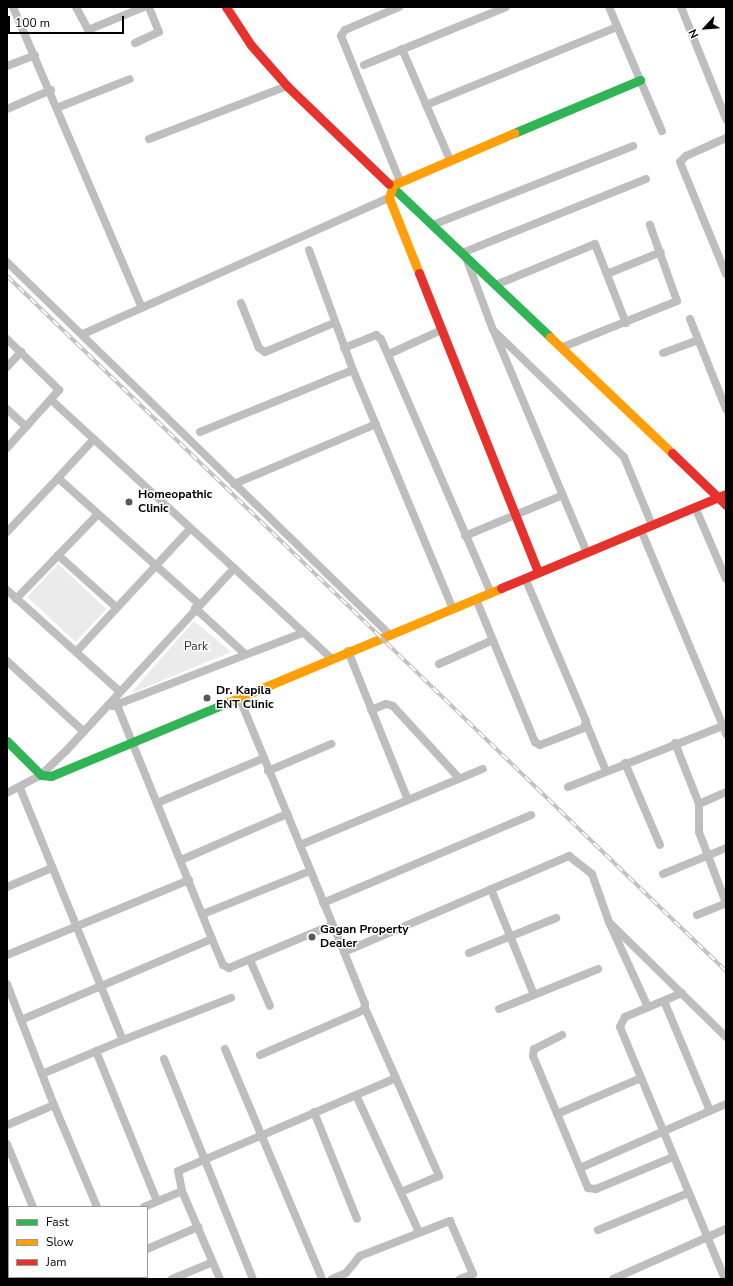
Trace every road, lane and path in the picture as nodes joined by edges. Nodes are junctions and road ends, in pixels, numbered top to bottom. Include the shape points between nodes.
1 (13, 7) edge
2 (76, 7) edge
3 (144, 7) edge
4 (149, 7) edge
5 (226, 7) edge
6 (399, 7) edge
7 (506, 7) edge
8 (609, 7) edge
9 (681, 7) edge
10 (617, 26) junction
11 (135, 43) dead end
12 (402, 49) junction
13 (35, 55) junction
14 (364, 65) dead end
15 (7, 66) edge
16 (130, 78) dead end
17 (640, 80) junction
18 (287, 86) junction
19 (52, 90) junction
20 (426, 105) junction
21 (59, 108) junction
22 (7, 109) edge
23 (726, 119) edge
24 (662, 131) dead end
25 (726, 138) edge
26 (149, 139) dead end
27 (633, 146) dead end
28 (450, 160) junction
29 (646, 179) dead end
30 (397, 183) junction
31 (389, 198) junction
32 (435, 224) junction
33 (650, 225) dead end
34 (309, 250) dead end
35 (464, 252) junction
36 (661, 252) junction
37 (7, 262) edge
38 (607, 274) junction
39 (726, 274) edge
40 (498, 284) junction
41 (241, 303) dead end
42 (142, 308) junction
43 (690, 319) dead end
44 (334, 322) junction
45 (626, 323) junction
46 (493, 330) junction
47 (440, 331) junction
48 (83, 334) junction
49 (7, 339) edge
50 (698, 340) junction
51 (563, 347) junction
52 (344, 348) junction
53 (21, 352) junction
54 (663, 353) dead end
55 (389, 354) junction
56 (7, 367) edge
57 (353, 370) junction
58 (51, 400) junction
59 (7, 409) edge
60 (726, 409) edge
61 (376, 424) junction
62 (26, 427) junction
63 (200, 432) dead end
64 (94, 439) junction
65 (7, 448) edge
66 (58, 478) junction
67 (234, 484) junction
68 (563, 495) junction
69 (722, 496) edge
70 (726, 505) edge
71 (695, 507) junction
72 (98, 514) junction
73 (513, 515) junction
74 (652, 525) junction
75 (190, 529) junction
76 (641, 530) junction
77 (7, 532) edge
78 (465, 536) junction
79 (587, 553) junction
80 (58, 556) junction
81 (156, 567) junction
82 (234, 568) junction
83 (538, 572) junction
84 (525, 578) junction
85 (726, 579) edge
86 (7, 590) edge
87 (491, 593) junction
88 (16, 599) junction
89 (476, 599) junction
90 (197, 606) junction
91 (117, 608) junction
92 (453, 609) junction
93 (302, 633) junction
94 (389, 634) junction
95 (493, 640) junction
96 (348, 651) junction
97 (76, 652) junction
98 (245, 654) junction
99 (331, 658) junction
100 (7, 661) edge
101 (439, 664) dead end
102 (119, 691) junction
103 (239, 697) junction
104 (117, 705) junction
105 (372, 710) junction
106 (101, 711) junction
107 (587, 724) junction
108 (723, 726) junction
109 (83, 731) junction
110 (726, 734) edge
111 (7, 741) edge
112 (133, 742) junction
113 (675, 743) junction
114 (331, 744) dead end
115 (264, 758) junction
116 (625, 763) junction
117 (483, 769) dead end
118 (268, 771) junction
119 (606, 771) junction
120 (41, 775) junction
121 (459, 778) junction
122 (568, 787) dead end
123 (20, 788) junction
124 (726, 792) edge
125 (7, 793) edge
126 (407, 798) junction
127 (157, 803) junction
128 (699, 804) junction
129 (287, 814) junction
130 (530, 815) dead end
131 (300, 845) junction
132 (660, 845) dead end
133 (726, 848) edge
134 (707, 856) junction
135 (181, 860) junction
136 (52, 868) junction
137 (310, 871) junction
138 (663, 874) dead end
139 (189, 880) junction
140 (7, 887) edge
141 (491, 889) junction
142 (323, 902) junction
143 (726, 903) edge
144 (203, 914) junction
145 (697, 915) dead end
146 (556, 918) dead end
147 (609, 922) junction
148 (332, 925) junction
149 (76, 926) junction
150 (510, 936) junction
151 (212, 939) junction
152 (344, 952) junction
153 (469, 953) dead end
154 (7, 955) edge
155 (250, 960) junction
156 (598, 969) dead end
157 (7, 984) edge
158 (101, 987) junction
159 (682, 993) junction
160 (534, 995) junction
161 (231, 998) dead end
162 (664, 1000) junction
163 (270, 1006) dead end
164 (648, 1007) junction
165 (365, 1008) junction
166 (499, 1008) dead end
167 (21, 1020) junction
168 (562, 1035) dead end
169 (726, 1037) edge
170 (123, 1040) junction
171 (225, 1050) dead end
172 (96, 1051) junction
173 (260, 1055) dead end
174 (164, 1059) dead end
175 (42, 1074) junction
176 (396, 1078) junction
177 (641, 1078) junction
178 (356, 1095) junction
179 (726, 1104) edge
180 (54, 1105) junction
181 (710, 1111) junction
182 (314, 1112) junction
183 (557, 1114) junction
184 (8, 1123) edge
185 (662, 1132) junction
186 (262, 1136) junction
187 (7, 1144) edge
188 (673, 1156) junction
189 (203, 1159) junction
190 (580, 1168) junction
191 (182, 1191) junction
192 (401, 1192) junction
193 (688, 1193) junction
194 (157, 1201) junction
195 (33, 1206) edge
196 (97, 1206) edge
197 (146, 1206) edge
198 (357, 1219) dead end
199 (198, 1227) junction
200 (726, 1229) edge
201 (598, 1230) dead end
202 (419, 1232) junction
203 (706, 1237) junction
204 (148, 1248) edge
205 (213, 1262) junction
206 (723, 1266) edge
207 (172, 1279) edge
208 (220, 1279) edge
209 (253, 1279) edge
210 (322, 1279) edge
211 (332, 1279) edge
212 (460, 1279) edge
213 (613, 1279) edge
214 (725, 1279) edge

1 - 13 street
2 - 3 street via 88,30
4 - 11 street via 159,32
5 - 18 street via 251,45
6 - 30 street via 345,30 341,36
7 - 12 street
8 - 10 street
9 - 23 street
10 - 17 street
10 - 20 street
12 - 14 street
12 - 20 street
13 - 15 street
13 - 19 street
16 - 21 street
17 - 24 street
17 - 28 street
18 - 26 street
18 - 30 street
19 - 21 street
19 - 22 street
20 - 28 street
21 - 42 street
25 - 39 street via 686,156 680,162
27 - 32 street
28 - 30 street
29 - 35 street
30 - 31 street
30 - 32 street
31 - 42 street
31 - 47 street
32 - 35 street
33 - 36 street
34 - 44 street
35 - 40 street
35 - 46 street
36 - 38 street
36 - 45 street via 677,301
37 - 48 street
38 - 40 street via 593,244
38 - 45 street
40 - 51 street
41 - 44 street via 259,348 265,352
42 - 48 street
43 - 50 street
44 - 52 street
45 - 51 street
46 - 68 street
46 - 74 street via 624,457
47 - 55 street
47 - 73 street
48 - 67 street
49 - 53 street
50 - 54 street
50 - 60 street
51 - 69 street
52 - 55 street via 376,335
52 - 57 street
53 - 56 street
53 - 58 street via 58,386
55 - 78 street
57 - 61 street
57 - 63 street
58 - 62 street
58 - 64 street
59 - 62 street
61 - 67 street
61 - 92 street
62 - 65 street
64 - 66 street
64 - 75 street
66 - 72 street
66 - 77 street
67 - 94 street
68 - 73 street
68 - 79 street
69 - 70 street
69 - 71 street
71 - 74 street
71 - 85 street
72 - 80 street
72 - 81 street
73 - 78 street
73 - 83 street
74 - 76 street
75 - 81 street
75 - 82 street
76 - 79 street
76 - 108 street
78 - 87 street
79 - 83 street
80 - 88 street
80 - 91 street
81 - 90 street
81 - 91 street
82 - 90 street
82 - 93 street
83 - 84 street
84 - 87 street
84 - 107 street
86 - 88 street
87 - 89 street
88 - 97 street
89 - 92 street
89 - 95 street
90 - 98 street
90 - 102 street
91 - 97 street
92 - 94 street
93 - 98 street
93 - 99 street
94 - 96 street
95 - 101 street
95 - 107 street via 537,744
96 - 99 street
96 - 105 street
97 - 102 street
98 - 104 street
99 - 103 street
100 - 109 street
102 - 106 street
103 - 112 street
103 - 115 street
104 - 106 street
104 - 112 street
105 - 121 street via 386,704 393,706
105 - 126 street
106 - 109 street
107 - 119 street
108 - 110 street
108 - 113 street
109 - 120 street
111 - 120 street
112 - 120 street via 51,776
112 - 127 street
113 - 116 street
113 - 128 street
114 - 118 street
115 - 118 street
115 - 127 street
116 - 119 street
116 - 132 street
117 - 121 street
118 - 129 street
119 - 122 street
120 - 123 street
121 - 126 street
123 - 125 street
123 - 136 street
124 - 128 street
126 - 131 street
127 - 135 street
128 - 134 street via 699,832
129 - 131 street
129 - 135 street
130 - 142 street
131 - 137 street
133 - 134 street
134 - 138 street
134 - 143 street
135 - 139 street
136 - 140 street
136 - 149 street
137 - 142 street
137 - 144 street
139 - 144 street
139 - 149 street
141 - 147 street via 572,857 592,874
141 - 150 street
141 - 152 street
142 - 148 street
143 - 145 street
144 - 151 street
146 - 150 street
147 - 159 street
147 - 164 street
148 - 152 street
148 - 155 street
149 - 154 street
149 - 158 street
150 - 153 street
150 - 160 street
151 - 155 street via 225,968
151 - 158 street
152 - 165 street
155 - 163 street
156 - 160 street
157 - 167 street
158 - 167 street
158 - 170 street
159 - 162 street
159 - 169 street
160 - 166 street
161 - 170 street
162 - 164 street
162 - 181 street
164 - 177 street via 620,1022
165 - 173 street
165 - 176 street
167 - 175 street
168 - 183 street via 532,1052
170 - 172 street
171 - 186 street
172 - 175 street
172 - 194 street
174 - 189 street
175 - 180 street
176 - 178 street
176 - 192 street via 440,1176
177 - 183 street
177 - 185 street
178 - 182 street
178 - 192 street
179 - 181 street
180 - 184 street
180 - 196 street
181 - 185 street
182 - 186 street
182 - 198 street
183 - 190 street
185 - 188 street
185 - 190 street
186 - 189 street
186 - 210 street
187 - 195 street
188 - 190 street via 593,1190 588,1188
188 - 193 street
189 - 191 street via 178,1171
189 - 209 street
191 - 194 street
191 - 199 street
192 - 202 street
193 - 201 street
193 - 203 street
194 - 197 street
199 - 204 street
199 - 205 street
200 - 203 street
202 - 211 street via 360,1256 346,1273
202 - 212 street via 450,1221 473,1274
203 - 206 street
203 - 213 street
205 - 207 street
205 - 208 street
206 - 214 street

